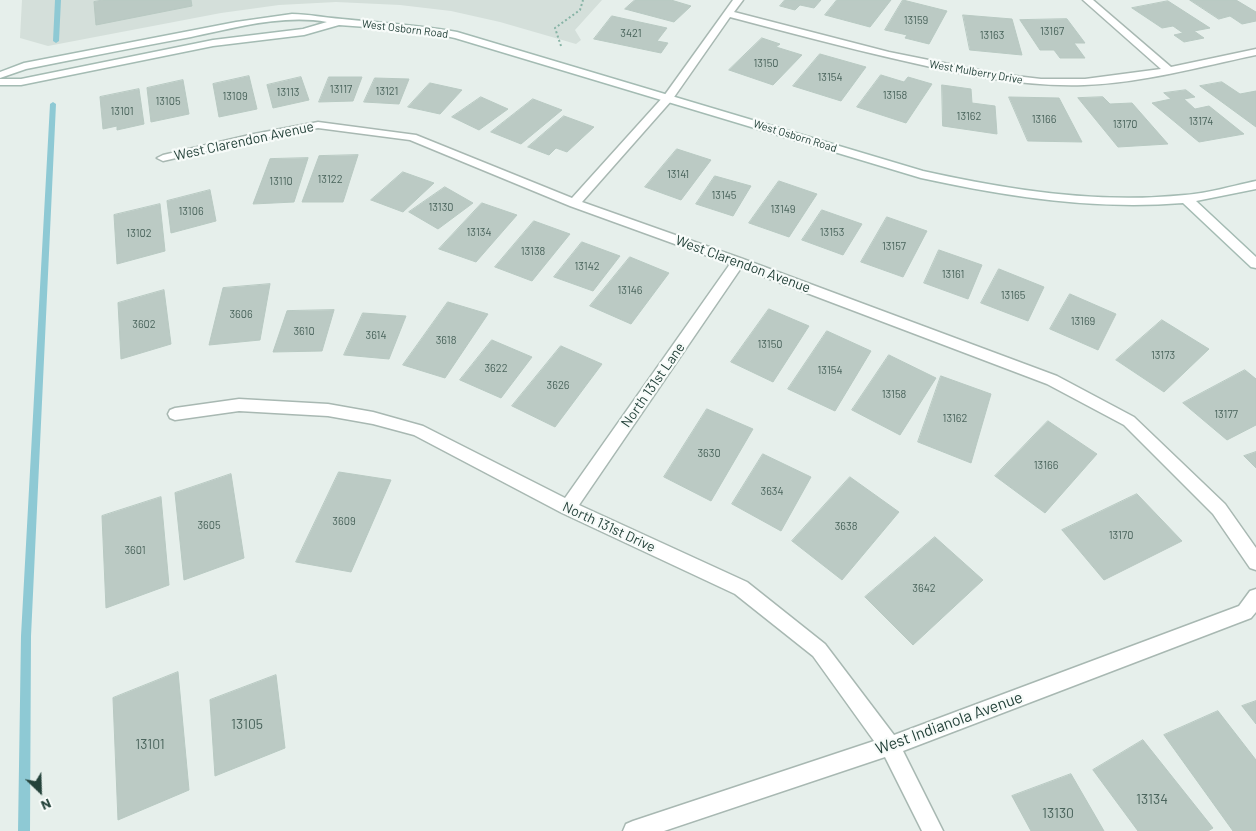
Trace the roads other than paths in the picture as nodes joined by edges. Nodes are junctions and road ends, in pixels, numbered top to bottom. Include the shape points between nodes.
1 (738, 0) edge
2 (1088, 0) edge
3 (729, 14) junction
4 (340, 22) junction
5 (1256, 52) edge
6 (1168, 70) junction
7 (0, 75) edge
8 (0, 82) edge
9 (668, 98) junction
10 (164, 158) dead end
11 (1256, 185) edge
12 (1186, 199) junction
13 (574, 203) junction
14 (738, 262) junction
15 (1256, 264) edge
16 (175, 414) dead end
17 (568, 508) junction
18 (1256, 562) edge
19 (1256, 597) edge
20 (890, 746) junction
21 (633, 831) edge
22 (933, 831) edge

1 - 3 street
2 - 6 street
3 - 6 street, West Mulberry Drive via 883,54 1016,80 1084,82
3 - 9 street
4 - 7 street, West Osborn Road via 312,17 236,25 24,66
4 - 8 street, West Osborn Road via 304,32 213,43 21,82
4 - 9 street, West Osborn Road via 422,28 457,35
5 - 6 street, West Mulberry Drive
9 - 12 street, West Osborn Road via 921,174 992,190 1080,200
9 - 13 street
10 - 13 street, West Clarendon Avenue via 318,125 366,130 412,137
11 - 12 street, West Osborn Road
12 - 15 street
13 - 14 street, West Clarendon Avenue
14 - 17 street, North 131st Lane
14 - 18 street, West Clarendon Avenue via 1052,380 1129,421 1219,509
16 - 17 street, North 131st Drive via 240,405 328,410 373,418 418,430
17 - 20 street, North 131st Drive via 741,588 819,650
19 - 20 street, West Indianola Avenue via 1245,612
20 - 21 street, West Indianola Avenue
20 - 22 street, North 131st Drive

